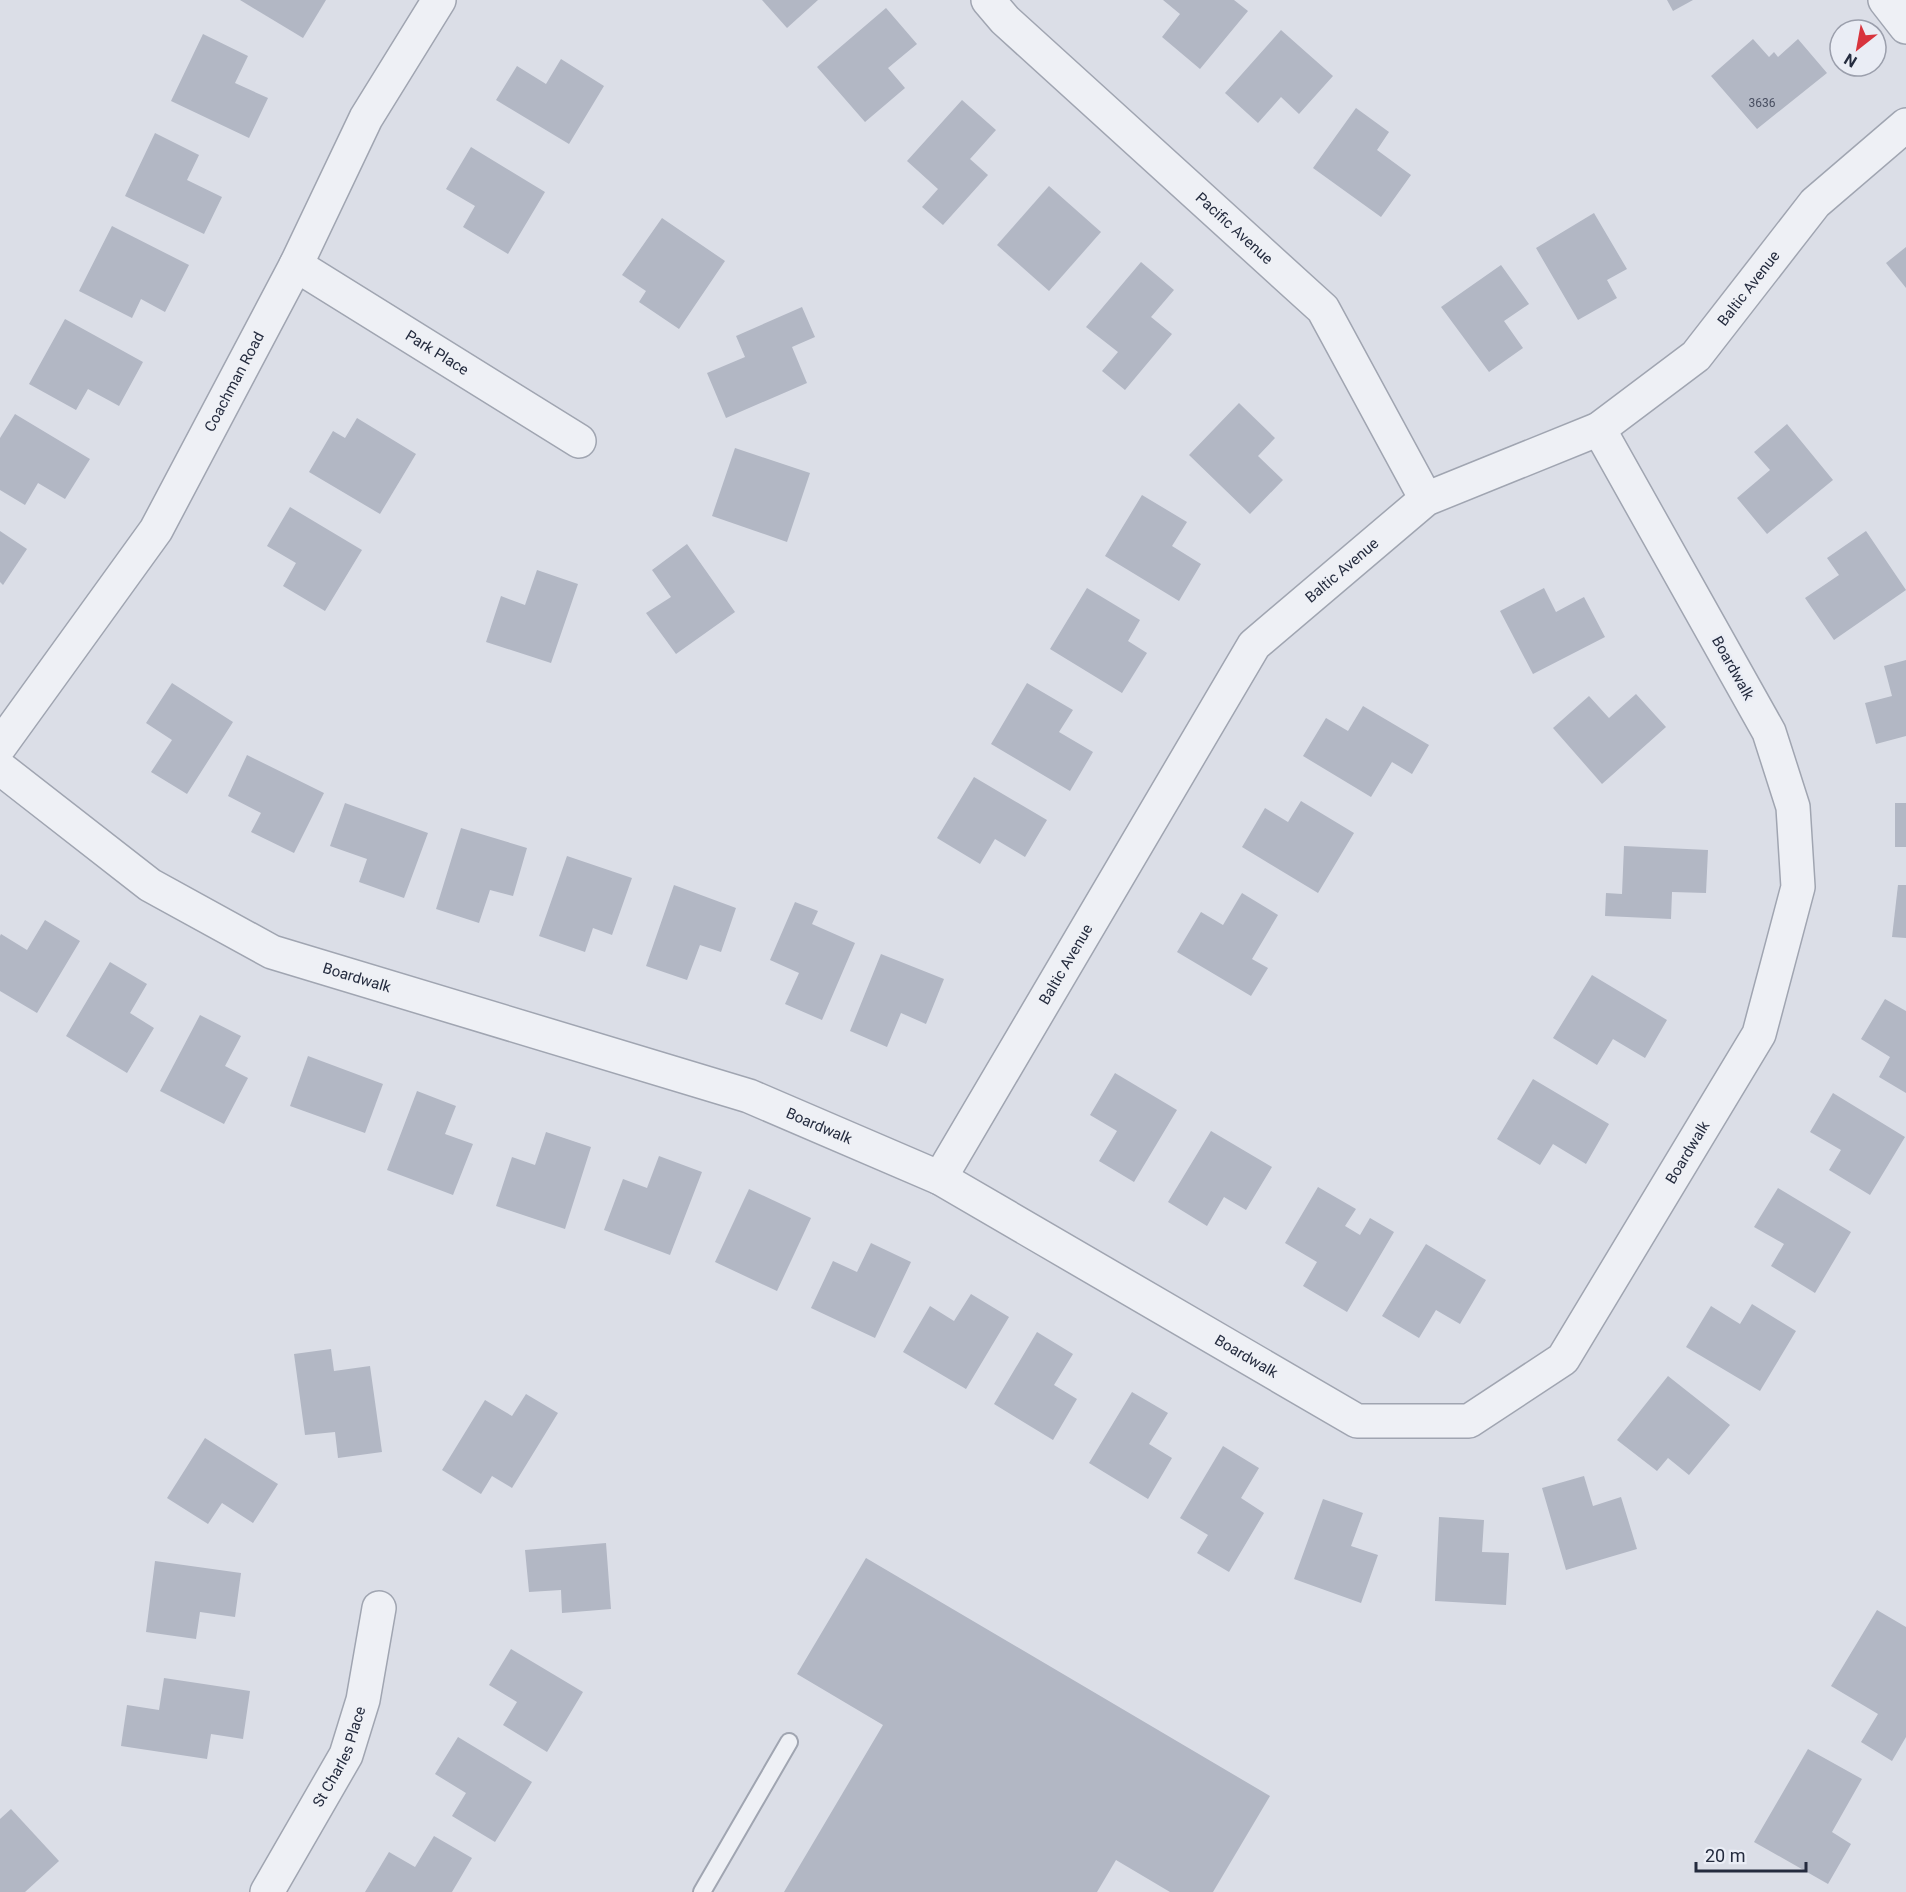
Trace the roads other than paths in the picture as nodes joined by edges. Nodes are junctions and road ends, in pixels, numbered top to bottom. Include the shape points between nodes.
1 (440, 0) edge
2 (988, 0) edge
3 (1885, 0) edge
4 (1906, 27) edge
5 (1906, 125) edge
6 (296, 265) junction
7 (1599, 429) junction
8 (579, 441) dead end
9 (1426, 499) junction
10 (0, 746) edge
11 (0, 768) edge
12 (940, 1178) junction
13 (379, 1608) dead end
14 (789, 1742) dead end
15 (267, 1892) edge
16 (702, 1892) edge

1 - 6 street, Coachman Road via 366,118
2 - 9 street, Pacific Avenue via 1005,20 1323,309
3 - 4 street
5 - 7 street, Baltic Avenue via 1815,203 1696,356
6 - 8 street, Park Place
6 - 10 street, Coachman Road via 156,530
7 - 9 street, Baltic Avenue
7 - 12 street, Boardwalk via 1769,732 1793,807 1798,887 1759,1034 1563,1359 1468,1421 1357,1420
9 - 12 street, Baltic Avenue via 1254,645
11 - 12 street, Boardwalk via 150,885 272,952 748,1096
13 - 15 street, St Charles Place via 363,1700 346,1755
14 - 16 lane

